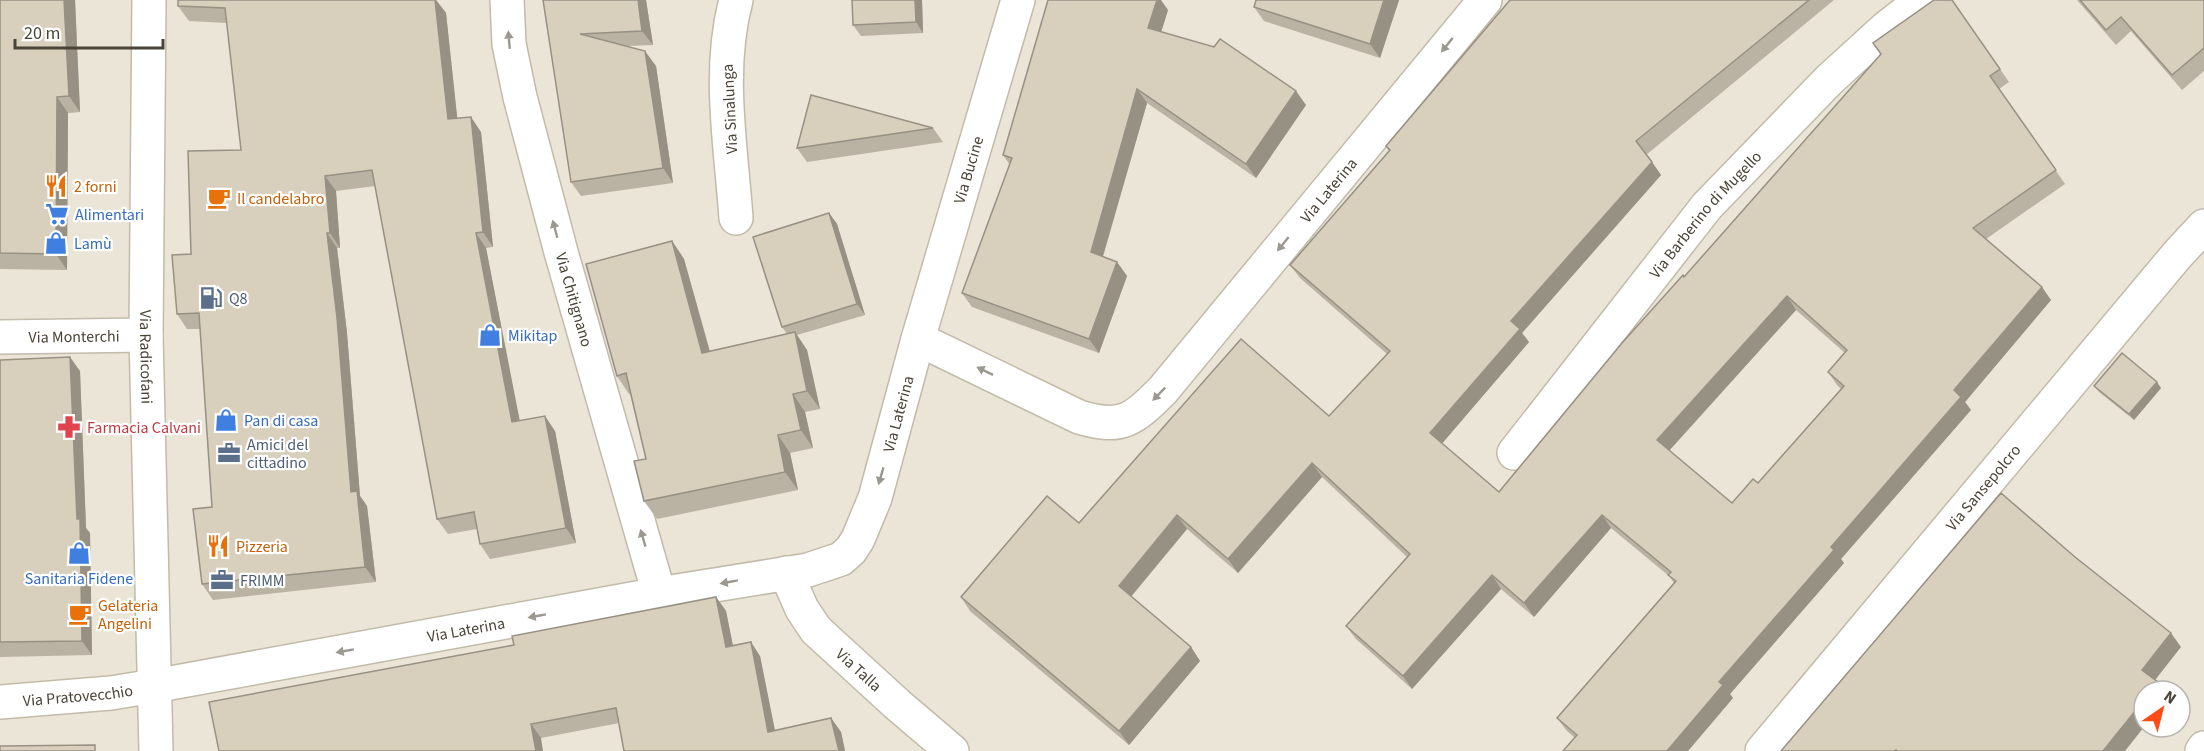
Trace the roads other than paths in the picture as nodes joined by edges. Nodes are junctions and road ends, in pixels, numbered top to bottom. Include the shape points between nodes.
1 (149, 0) edge
2 (507, 0) edge
3 (736, 0) edge
4 (1018, 0) edge
5 (1485, 0) edge
6 (1922, 0) edge
7 (736, 218) dead end
8 (2204, 226) edge
9 (146, 335) junction
10 (0, 337) edge
11 (918, 339) junction
12 (1514, 453) dead end
13 (786, 573) junction
14 (659, 594) junction
15 (154, 686) junction
16 (0, 702) edge
17 (156, 751) edge
18 (952, 751) edge
19 (1762, 751) edge

1 - 9 street, Via Radicofani
14 -> 2 street, Via Chitignano via 522,107 509,44
3 - 7 street, Via Sinalunga via 726,74
4 - 11 street, Via Bucine
5 -> 11 street, Via Laterina via 1163,390 1124,422 1108,424 1079,417
6 - 12 street, Via Barberino di Mugello via 1829,80 1707,206
8 - 19 street, Via Sansepolcro
9 - 10 street, Via Monterchi
9 - 15 street, Via Radicofani
11 -> 13 street, Via Laterina via 875,498 858,539 841,559
13 -> 14 street, Via Laterina
13 - 18 street, Via Talla via 816,630
14 -> 15 street, Via Laterina
15 - 16 street, Via Pratovecchio
15 - 17 street, Via Radicofani

